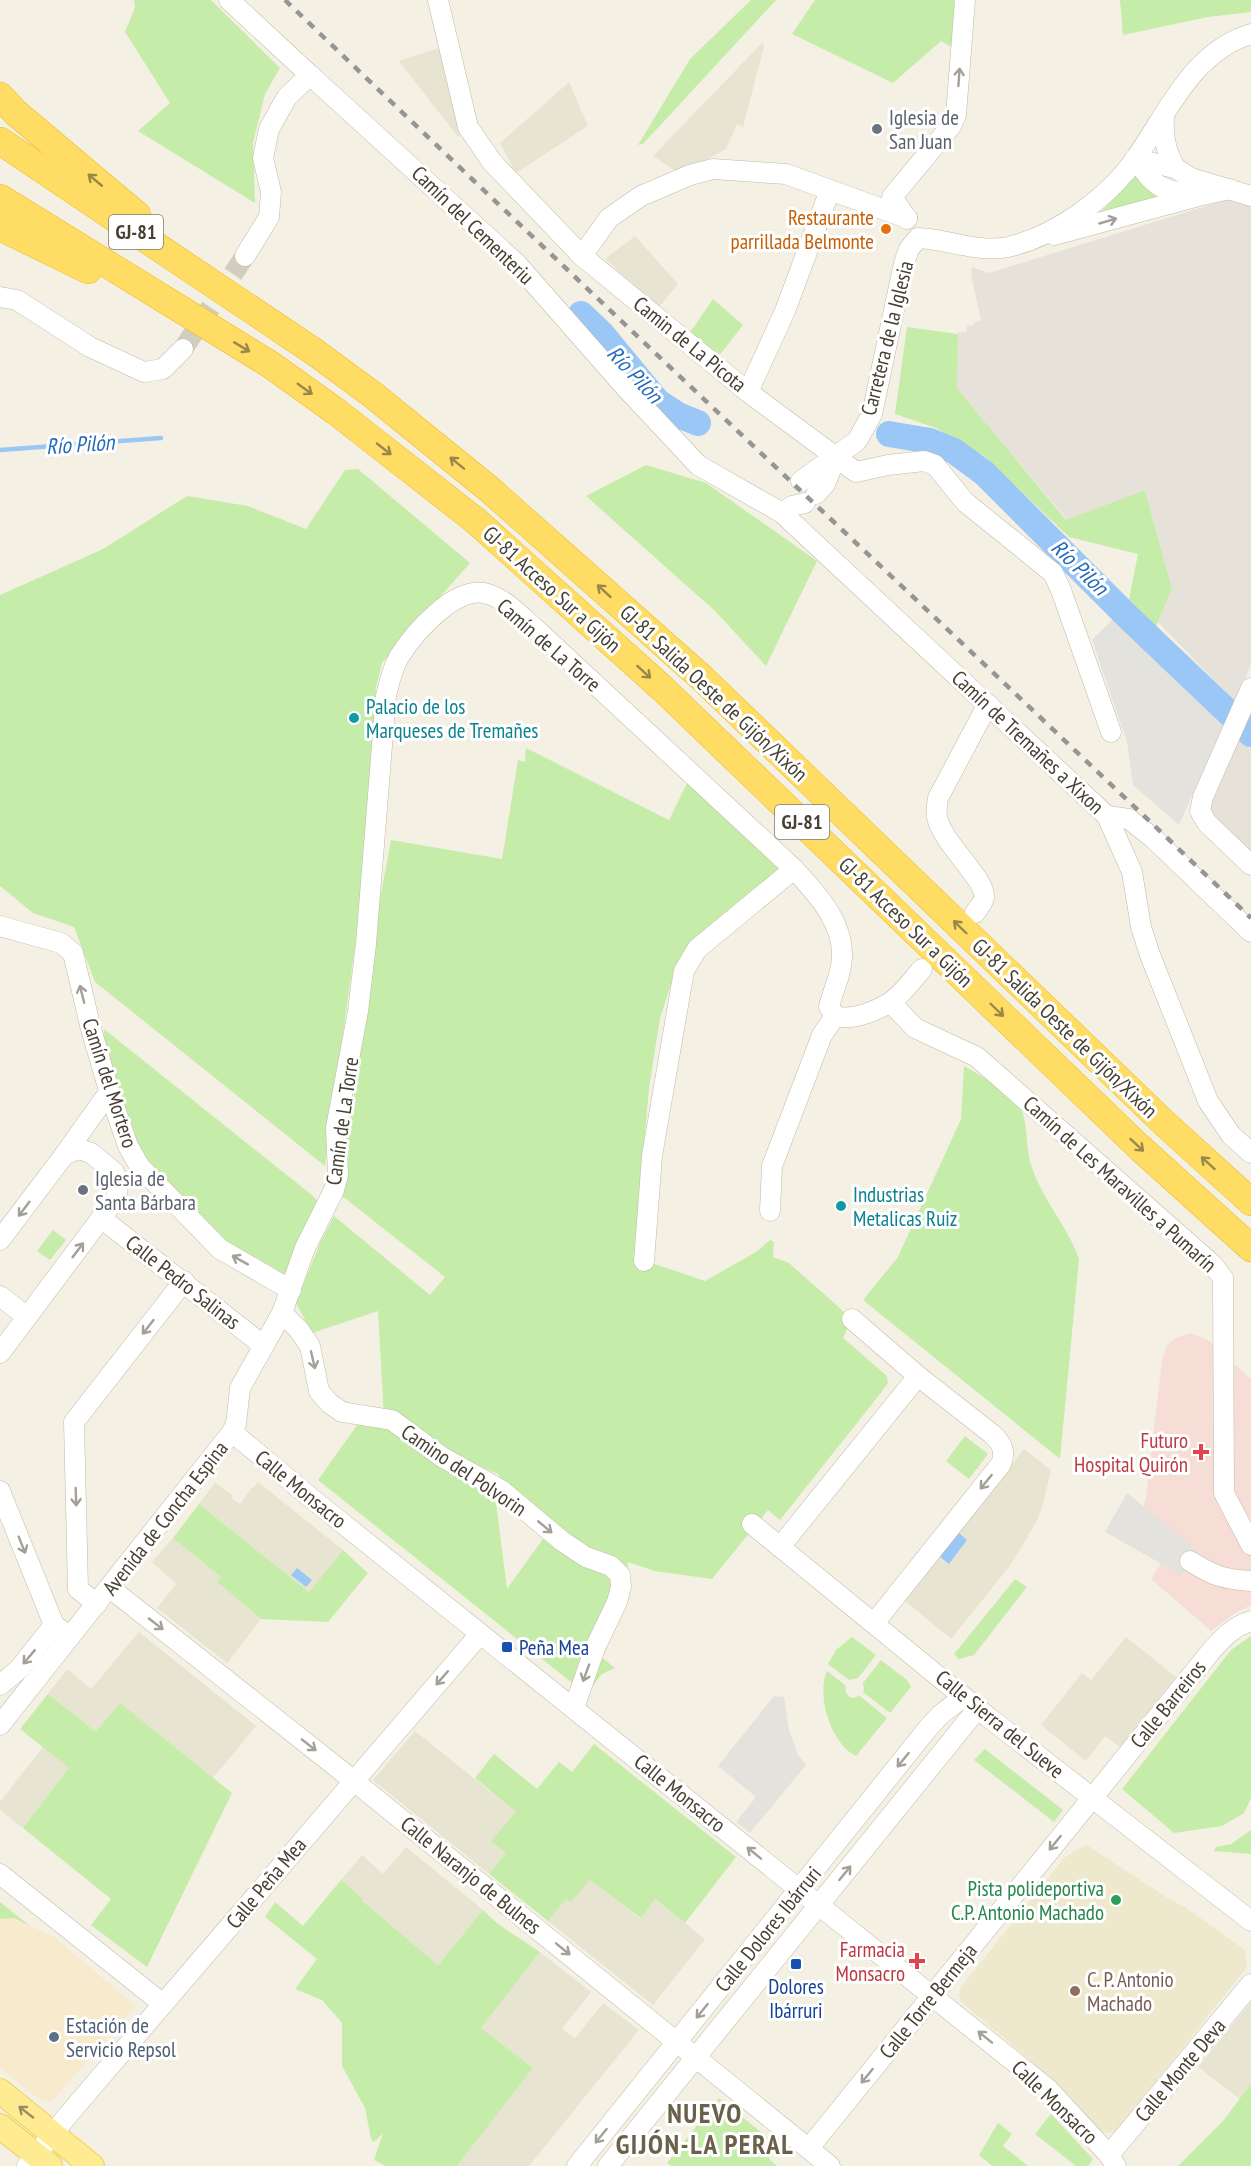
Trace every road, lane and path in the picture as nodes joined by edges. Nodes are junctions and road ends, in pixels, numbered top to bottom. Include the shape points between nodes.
1 (229, 0) edge
2 (438, 0) edge
3 (964, 0) edge
4 (1251, 34) edge
5 (310, 75) junction
6 (0, 96) edge
7 (1164, 115) junction
8 (0, 141) edge
9 (1135, 159) junction
10 (1175, 168) junction
11 (1230, 189) junction
12 (830, 190) junction
13 (1198, 196) junction
14 (1251, 196) edge
15 (0, 198) edge
16 (907, 218) junction
17 (0, 227) edge
18 (918, 238) junction
19 (1031, 240) junction
20 (245, 256) tunnel mouth
21 (582, 256) junction
22 (0, 297) edge
23 (271, 323) junction
24 (213, 330) junction
25 (183, 349) tunnel mouth
26 (748, 392) junction
27 (836, 457) junction
28 (798, 498) junction
29 (1249, 693) edge
30 (988, 704) junction
31 (1111, 732) dead end
32 (1107, 816) junction
33 (1251, 865) edge
34 (794, 869) junction
35 (975, 913) dead end
36 (0, 926) edge
37 (1251, 932) edge
38 (922, 969) dead end
39 (891, 1003) junction
40 (835, 1016) junction
41 (104, 1099) dead end
42 (1251, 1152) edge
43 (65, 1154) junction
44 (1251, 1202) edge
45 (770, 1211) dead end
46 (102, 1218) junction
47 (0, 1240) edge
48 (1251, 1248) edge
49 (644, 1261) dead end
50 (184, 1281) junction
51 (291, 1290) junction
52 (0, 1296) edge
53 (282, 1313) junction
54 (27, 1317) junction
55 (852, 1319) dead end
56 (264, 1346) junction
57 (0, 1353) edge
58 (918, 1376) junction
59 (232, 1432) junction
60 (0, 1491) edge
61 (752, 1524) dead end
62 (1251, 1545) edge
63 (780, 1546) junction
64 (1190, 1561) dead end
65 (1251, 1581) edge
66 (110, 1588) junction
67 (97, 1604) junction
68 (1251, 1621) edge
69 (874, 1622) junction
70 (54, 1625) junction
71 (480, 1634) junction
72 (70, 1637) junction
73 (932, 1669) junction
74 (0, 1685) edge
75 (970, 1702) junction
76 (574, 1708) junction
77 (940, 1715) junction
78 (0, 1725) edge
79 (354, 1780) junction
80 (1092, 1797) junction
81 (0, 1874) edge
82 (799, 1890) junction
83 (819, 1905) junction
84 (1251, 1920) edge
85 (1251, 1984) edge
86 (932, 1995) junction
87 (163, 2004) junction
88 (677, 2042) junction
89 (696, 2057) junction
90 (0, 2091) edge
91 (0, 2126) edge
92 (52, 2133) junction
93 (809, 2148) junction
94 (1113, 2161) edge
95 (33, 2163) edge
96 (92, 2166) edge
97 (577, 2166) edge
98 (608, 2166) edge
99 (830, 2166) edge

1 - 5 street, Camín del Cementeriu
2 - 21 street, Camin de La Picota via 468,127 492,162
16 -> 3 street via 892,197 956,115
4 - 7 street, Carretera de la Iglesia via 1223,46 1198,67
5 - 20 street via 287,97 269,129 263,158 271,192 269,217
5 - 28 street, Camín del Cementeriu via 517,264 698,465
23 -> 6 highway via 155,230
7 - 9 street, Carretera de la Iglesia
7 - 10 street via 1163,137
8 - 23 highway, GJ-81
9 - 10 street
9 - 13 street via 1162,189
9 - 19 street, Carretera de la Iglesia via 1119,179 1071,219
10 - 11 street via 1191,178
11 - 13 street
11 - 14 street
12 - 16 street
12 - 21 street via 786,174 713,169 641,196 609,218
12 - 26 street via 785,311
19 -> 13 street
15 - 24 highway, GJ-81
16 - 18 street
17 - 24 highway
18 - 19 street, Carretera de la Iglesia via 980,249
18 - 27 street, Carretera de la Iglesia via 904,263 872,414 857,441
21 - 26 street, Camin de La Picota
22 - 25 street via 17,300 90,347 144,372 163,369
44 -> 23 highway, GJ-81 Salida Oeste de Gijón/Xixón / GJ-81 via 702,678 489,489 373,395
24 -> 48 highway, GJ-81 Acceso Sur a Gijón / GJ-81 via 338,413 476,520 663,689 1131,1139
26 - 27 street, Camin de La Picota
27 - 28 street, Carretera de la Iglesia
27 - 31 street, Camin de La Picota via 856,472 924,461 935,465 965,502 1053,573
28 - 30 street, Camín de Tremañes a Xixon
29 - 33 street via 1200,811
30 - 32 street, Camín de Tremañes a Xixon
30 - 35 street via 938,798 936,815 958,856 984,887 984,898
32 - 37 street via 1129,819 1154,839
32 - 42 street, Camín de Tremañes a Xixon via 1132,872 1140,927 1208,1101 1231,1135
34 - 40 street, Camín de La Torre via 834,920 842,946 841,968 829,1007
34 - 49 street via 697,949 684,971 652,1155
34 - 51 street, Camín de La Torre via 504,602 477,592 467,593 447,605 399,657 388,686 366,944 336,1128 338,1175
51 -> 36 street, Camín del Mortero via 220,1249 140,1167 128,1146 110,1094 73,953 61,943
38 - 39 street
39 - 40 street via 855,1016
39 - 62 street, Camín de Les Maravilles a Pumarín via 915,1028 977,1057 1212,1264 1223,1278 1224,1493
40 - 45 street via 822,1035 771,1166
41 - 43 street
43 - 46 street via 79,1149 91,1153 114,1172 117,1197
43 -> 47 street
46 - 50 street, Calle Pedro Salinas
54 -> 46 street
50 - 56 street, Calle Pedro Salinas
50 -> 67 street via 74,1422 78,1589
51 - 53 street, Avenida de Concha Espina
52 - 54 street
53 - 56 street, Avenida de Concha Espina
53 -> 76 street, Camino del Polvorin via 310,1346 319,1391 329,1403 342,1412 392,1420 442,1457 501,1490 562,1541 586,1557 611,1566 620,1575 616,1602
54 - 57 street
55 - 58 street
56 - 59 street, Avenida de Concha Espina via 240,1388
58 - 63 street
58 -> 69 street via 999,1440 1004,1456
59 - 66 street, Avenida de Concha Espina
59 - 71 street, Calle Monsacro
60 -> 70 street
61 - 63 street, Calle Sierra del Sueve
63 - 69 street, Calle Sierra del Sueve
64 - 65 street via 1227,1580
66 - 67 street, Avenida de Concha Espina
66 -> 79 street, Calle Naranjo de Bulnes
67 - 72 street, Avenida de Concha Espina
68 - 80 street, Calle Barreiros via 1227,1633
69 - 73 street, Calle Sierra del Sueve
70 - 72 street
70 -> 74 street via 19,1669
71 - 76 street, Calle Monsacro
71 -> 79 street, Calle Peña Mea
72 - 78 street, Avenida de Concha Espina
73 - 75 street, Calle Sierra del Sueve
73 - 77 street via 938,1685
75 - 77 street, Calle Dolores Ibárruri
75 - 80 street, Calle Sierra del Sueve
83 -> 75 street, Calle Dolores Ibárruri
82 -> 76 street, Calle Monsacro
77 -> 82 street, Calle Dolores Ibárruri
79 - 87 street, Calle Peña Mea
79 -> 88 street, Calle Naranjo de Bulnes
80 - 84 street, Calle Sierra del Sueve
80 -> 86 street, Calle Torre Bermeja
81 - 87 street
82 - 83 street, Calle Monsacro
82 -> 88 street, Calle Dolores Ibárruri
83 - 86 street, Calle Monsacro
83 - 89 street, Calle Dolores Ibárruri
85 - 94 street, Calle Monte Deva
86 -> 93 street, Calle Torre Bermeja
94 -> 86 street, Calle Monsacro via 1048,2089
87 - 92 street, Calle Peña Mea
88 - 89 street, Calle Naranjo de Bulnes
88 -> 97 street, Calle Dolores Ibárruri
89 - 93 street, Calle Naranjo de Bulnes
89 - 98 street, Calle Dolores Ibárruri
92 -> 90 main road
91 - 95 main road
92 - 95 street, Calle Peña Mea
92 - 96 main road
93 - 99 street, Calle Naranjo de Bulnes

